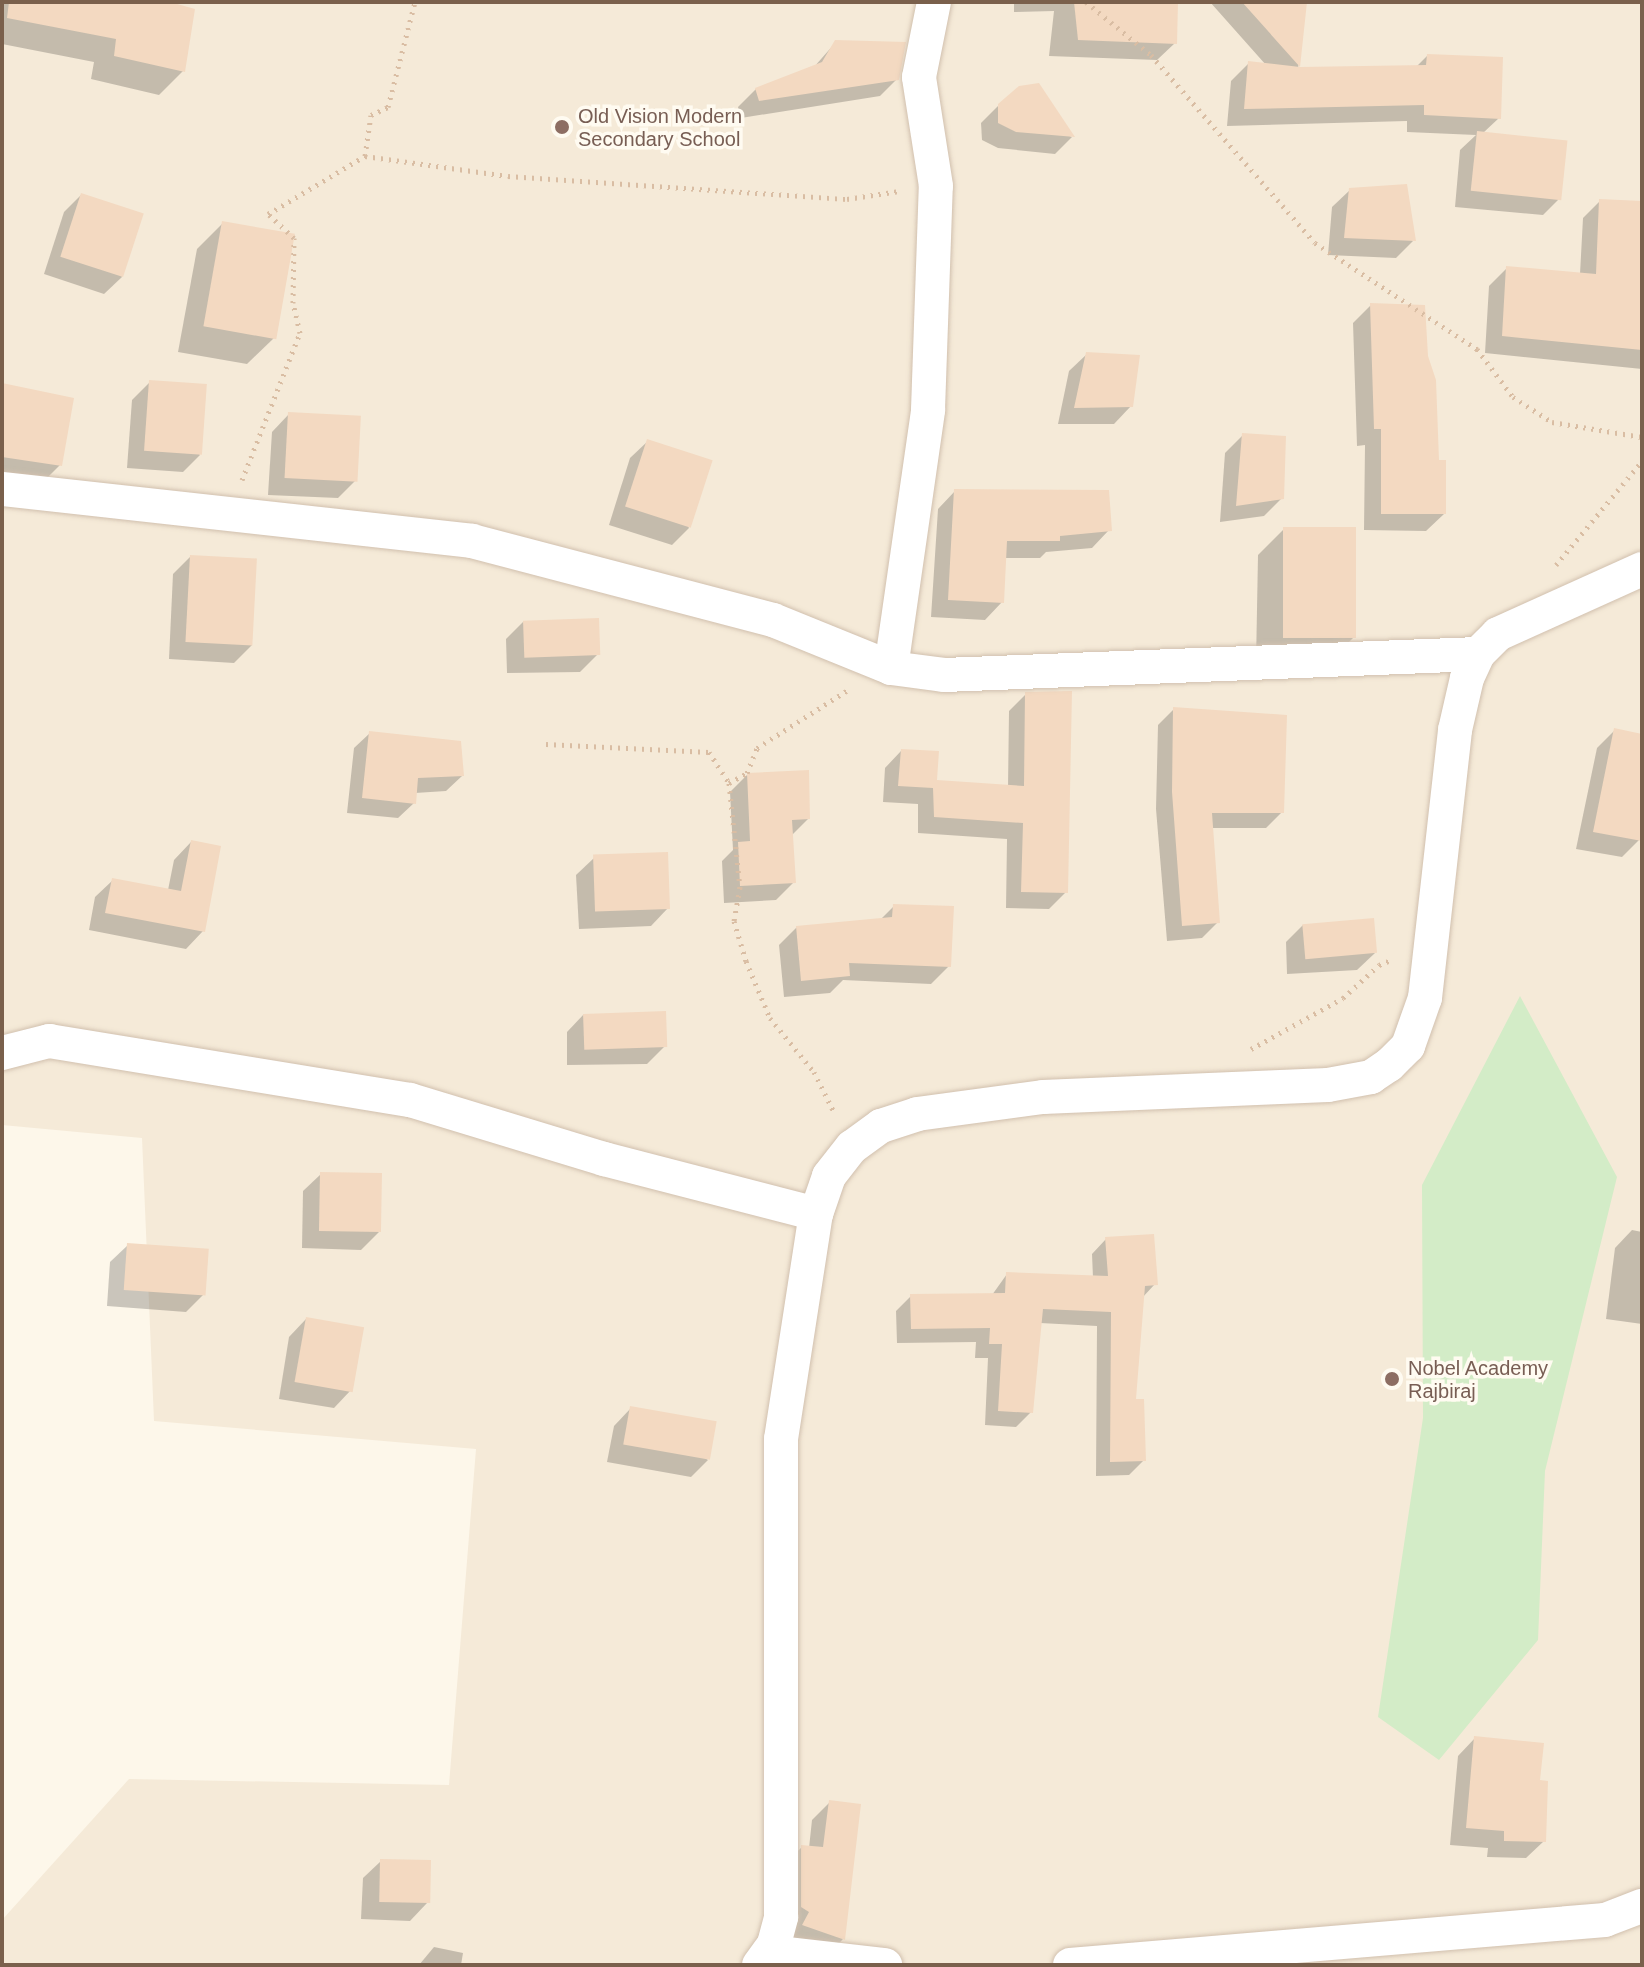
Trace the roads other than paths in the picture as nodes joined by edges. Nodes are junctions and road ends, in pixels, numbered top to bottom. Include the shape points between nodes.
1 (934, 2) edge
2 (2, 489) edge
3 (1642, 569) edge
4 (1478, 654) junction
5 (891, 668) junction
6 (2, 1053) edge
7 (816, 1214) junction
8 (1642, 1906) edge
9 (764, 1959) edge
10 (885, 1965) edge
11 (1070, 1965) edge

1 - 5 street via 919,77 936,186 928,410
2 - 5 street via 472,541 773,620
3 - 4 street via 1498,634
4 - 5 street via 944,675
4 - 7 street via 1455,730 1418,1025 1408,1046 1371,1077 1328,1085 1043,1097 933,1112 881,1126 852,1147 829,1176
6 - 7 street via 49,1041 410,1100 604,1159
7 - 9 street via 781,1439 781,1917
8 - 11 street via 1605,1920
9 - 10 street

